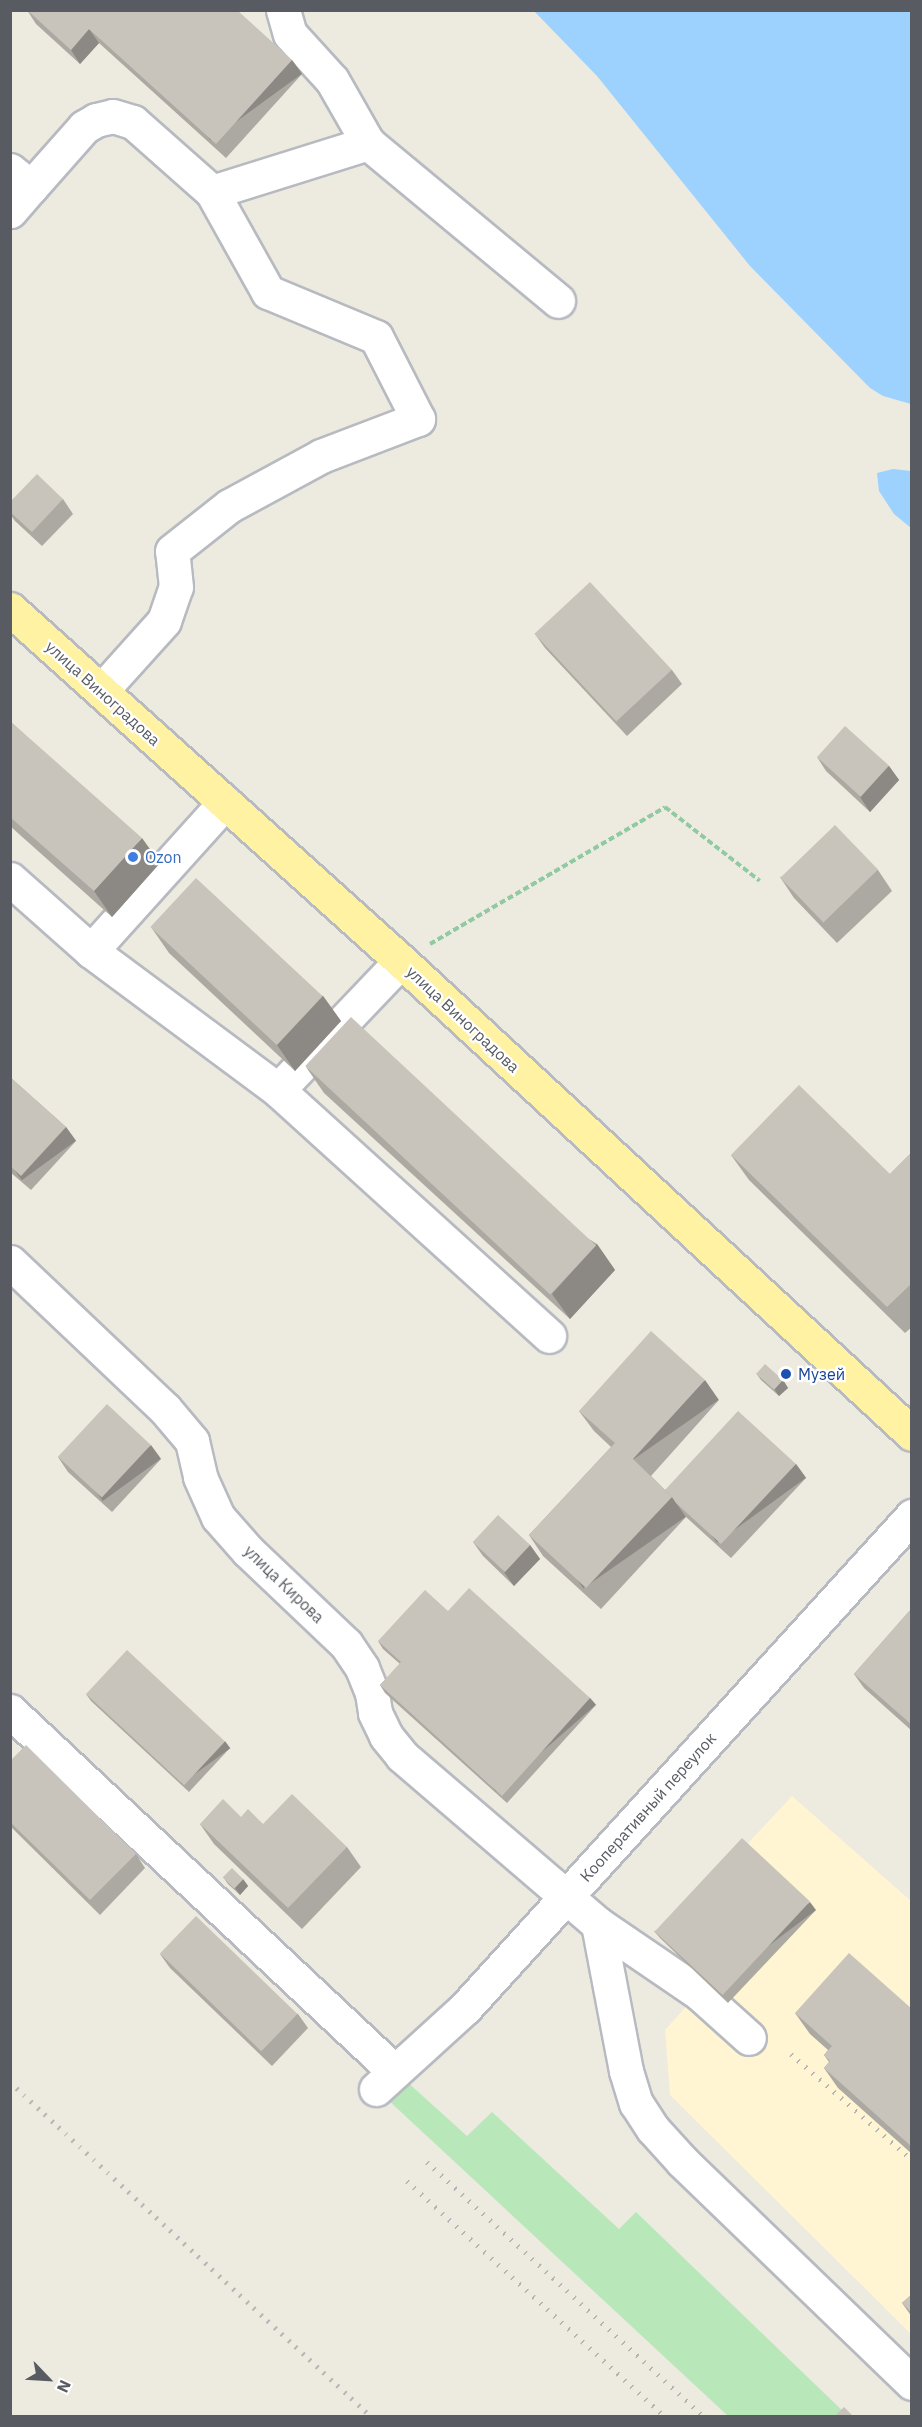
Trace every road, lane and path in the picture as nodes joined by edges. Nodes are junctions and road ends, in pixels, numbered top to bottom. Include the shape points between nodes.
1 (283, 10) edge
2 (368, 143) junction
3 (17, 189) edge
4 (212, 192) junction
5 (558, 301) dead end
6 (10, 609) edge
7 (101, 691) junction
8 (225, 802) junction
9 (10, 879) edge
10 (760, 881) dead end
11 (91, 951) junction
12 (401, 961) junction
13 (278, 1090) junction
14 (10, 1262) edge
15 (549, 1336) dead end
16 (912, 1434) edge
17 (912, 1516) edge
18 (10, 1711) edge
19 (566, 1896) junction
20 (598, 1924) junction
21 (749, 2038) dead end
22 (912, 2383) edge

1 - 2 street via 290,34 332,80
2 - 4 street
2 - 5 street
3 - 4 street via 84,127 113,116 133,122
4 - 7 street via 268,292 376,337 417,419 321,456 229,506 172,551 176,587 164,621
6 - 7 main road, улица Виноградова
7 - 8 main road, улица Виноградова
8 - 11 street
8 - 12 main road, улица Виноградова
9 - 11 street
10 - 12 path via 665,807
11 - 13 street
12 - 13 street
12 - 16 main road, улица Виноградова
13 - 15 street
14 - 19 street, улица Кирова via 165,1409 192,1441 200,1476 218,1517 248,1551 346,1644 362,1668 386,1736 402,1756
17 - 19 street, Кооперативный переулок
18 - 19 street, Кооперативный переулок via 385,2080 465,2008
19 - 20 street, улица Кирова
20 - 21 street, улица Кирова via 699,1993
20 - 22 street via 626,2071 636,2103 653,2129

